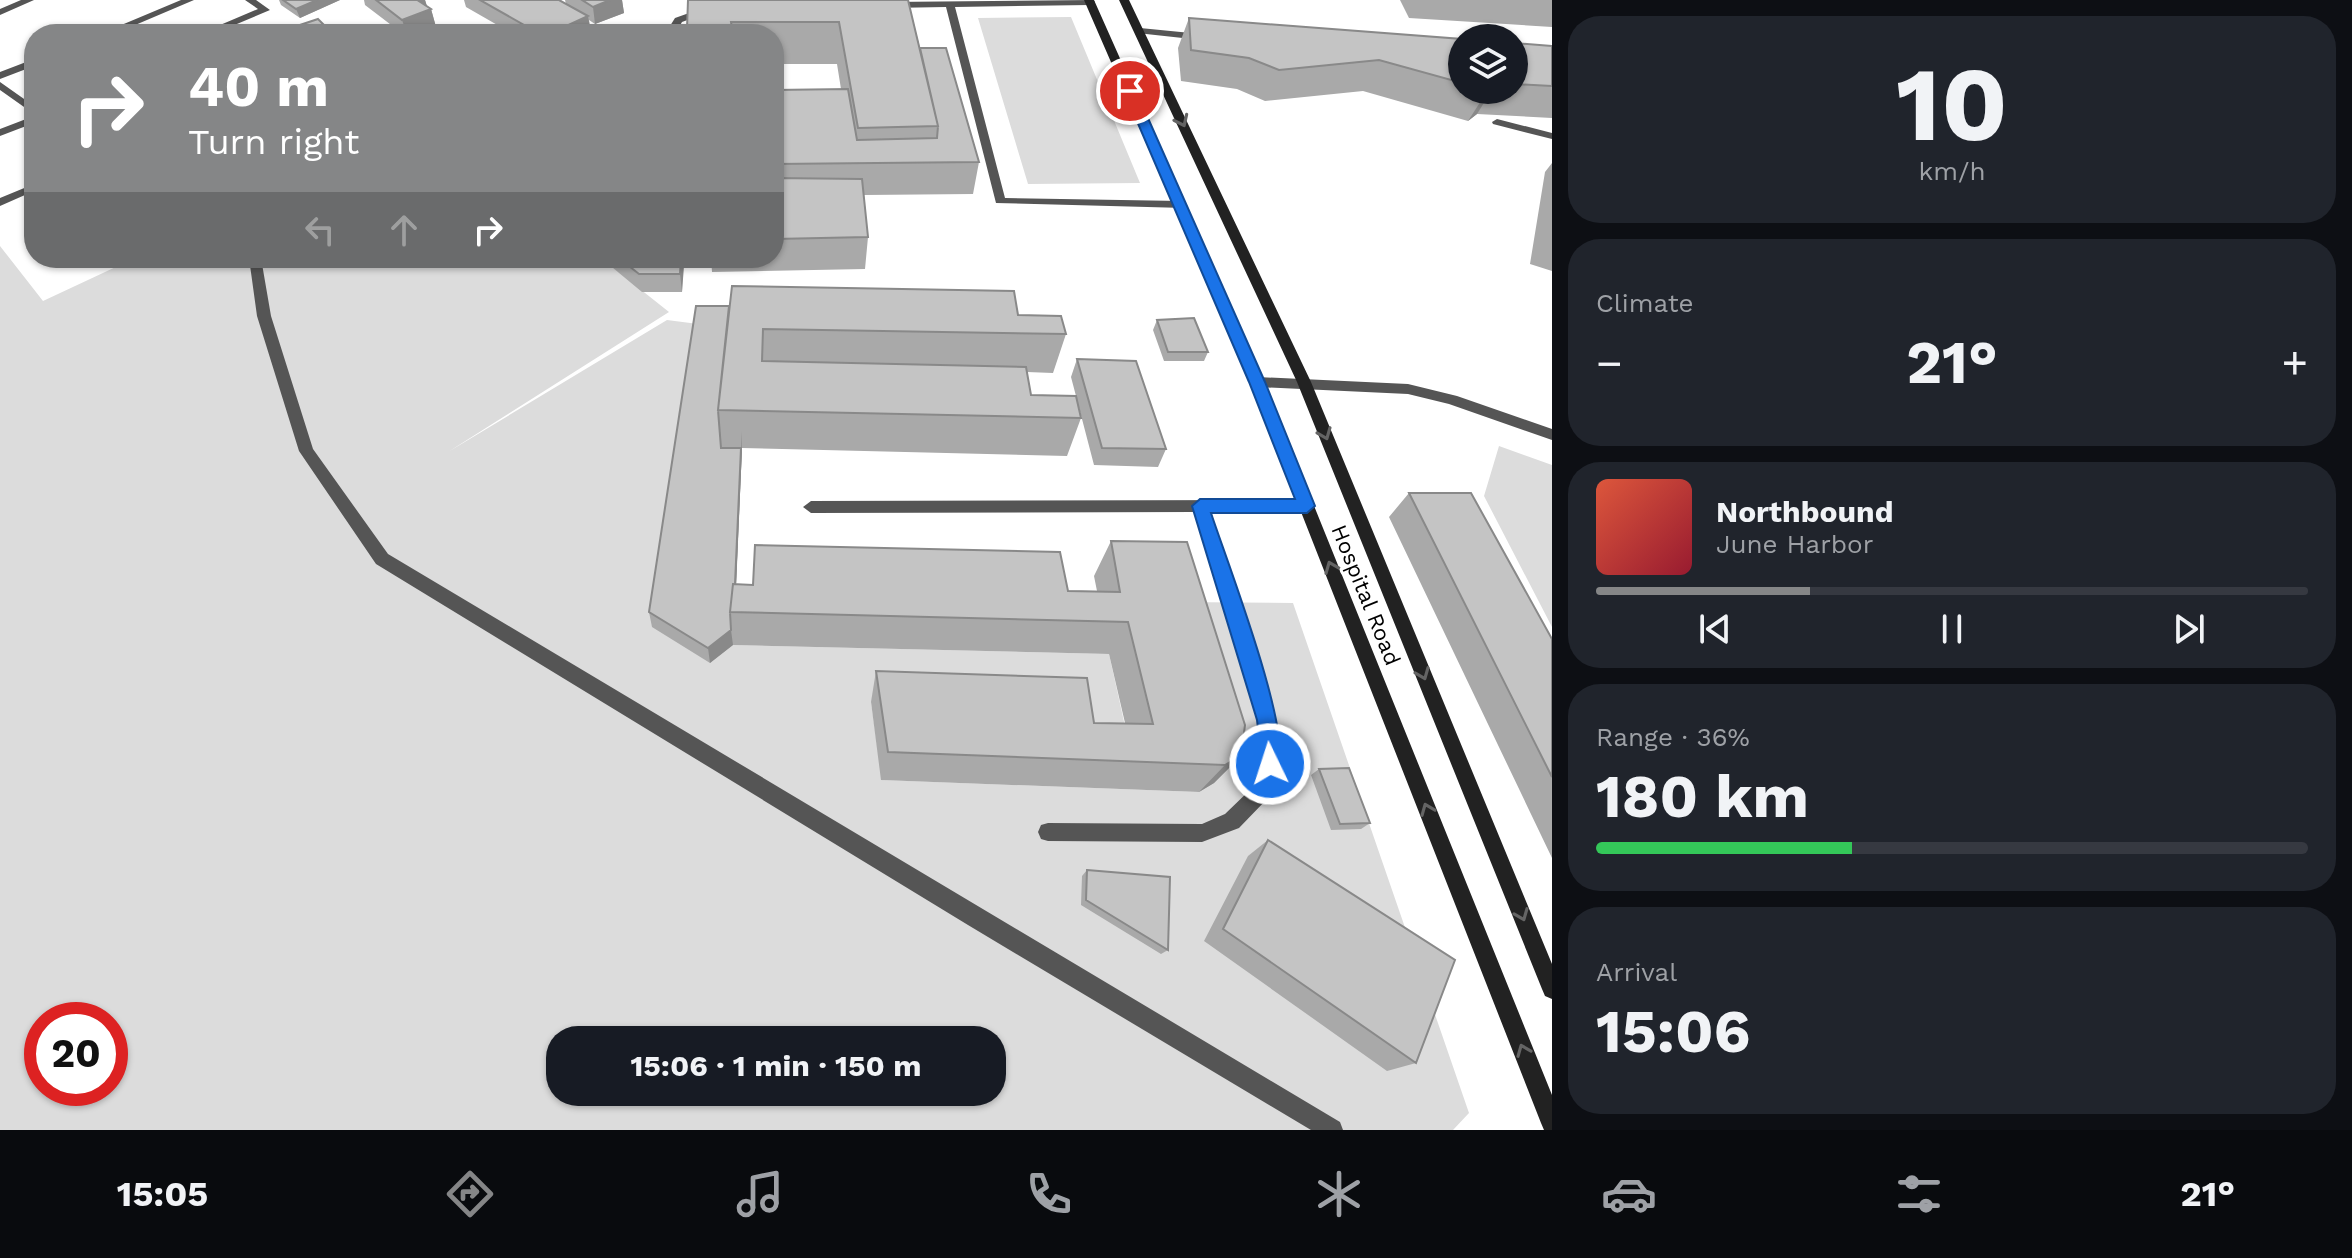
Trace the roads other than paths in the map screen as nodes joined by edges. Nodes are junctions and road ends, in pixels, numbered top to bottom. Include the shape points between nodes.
1 (29, 0) edge
2 (189, 0) edge
3 (250, 0) edge
4 (1124, 0) edge
5 (1090, 1) edge
6 (950, 4) junction
7 (877, 5) edge
8 (715, 7) edge
9 (0, 12) edge
10 (130, 24) edge
11 (229, 24) edge
12 (676, 24) edge
13 (1140, 31) junction
14 (1216, 38) edge
15 (24, 66) edge
16 (0, 76) edge
17 (0, 85) edge
18 (24, 103) edge
19 (1497, 122) dead end
20 (24, 123) edge
21 (0, 133) edge
22 (1552, 136) edge
23 (24, 191) edge
24 (0, 202) edge
25 (1181, 205) junction
26 (257, 268) edge
27 (1257, 382) junction
28 (1304, 382) junction
29 (1552, 435) edge
30 (1200, 506) junction
31 (1307, 506) junction
32 (811, 507) dead end
33 (1048, 832) dead end
34 (1552, 989) edge
35 (1552, 1123) edge
36 (1332, 1130) edge

1 - 9 street
2 - 10 street
3 - 11 street via 265,10
4 - 13 main road, Hospital Road
5 - 6 street
5 - 25 main road, Hospital Road
6 - 7 street
6 - 25 street via 1000,201
8 - 12 street
13 - 14 street
13 -> 28 main road, Hospital Road
15 - 16 street
17 - 18 street
19 - 22 street
20 - 21 street
23 - 24 street
25 - 27 main road, Hospital Road
26 - 36 street via 264,316 306,451 382,559
27 - 28 street
27 - 31 main road, Hospital Road
28 - 29 street via 1408,389
28 -> 34 main road, Hospital Road
30 - 31 street
30 - 32 street
30 - 33 street via 1267,720 1270,764 1260,793 1232,821 1202,833
35 -> 31 main road, Hospital Road

